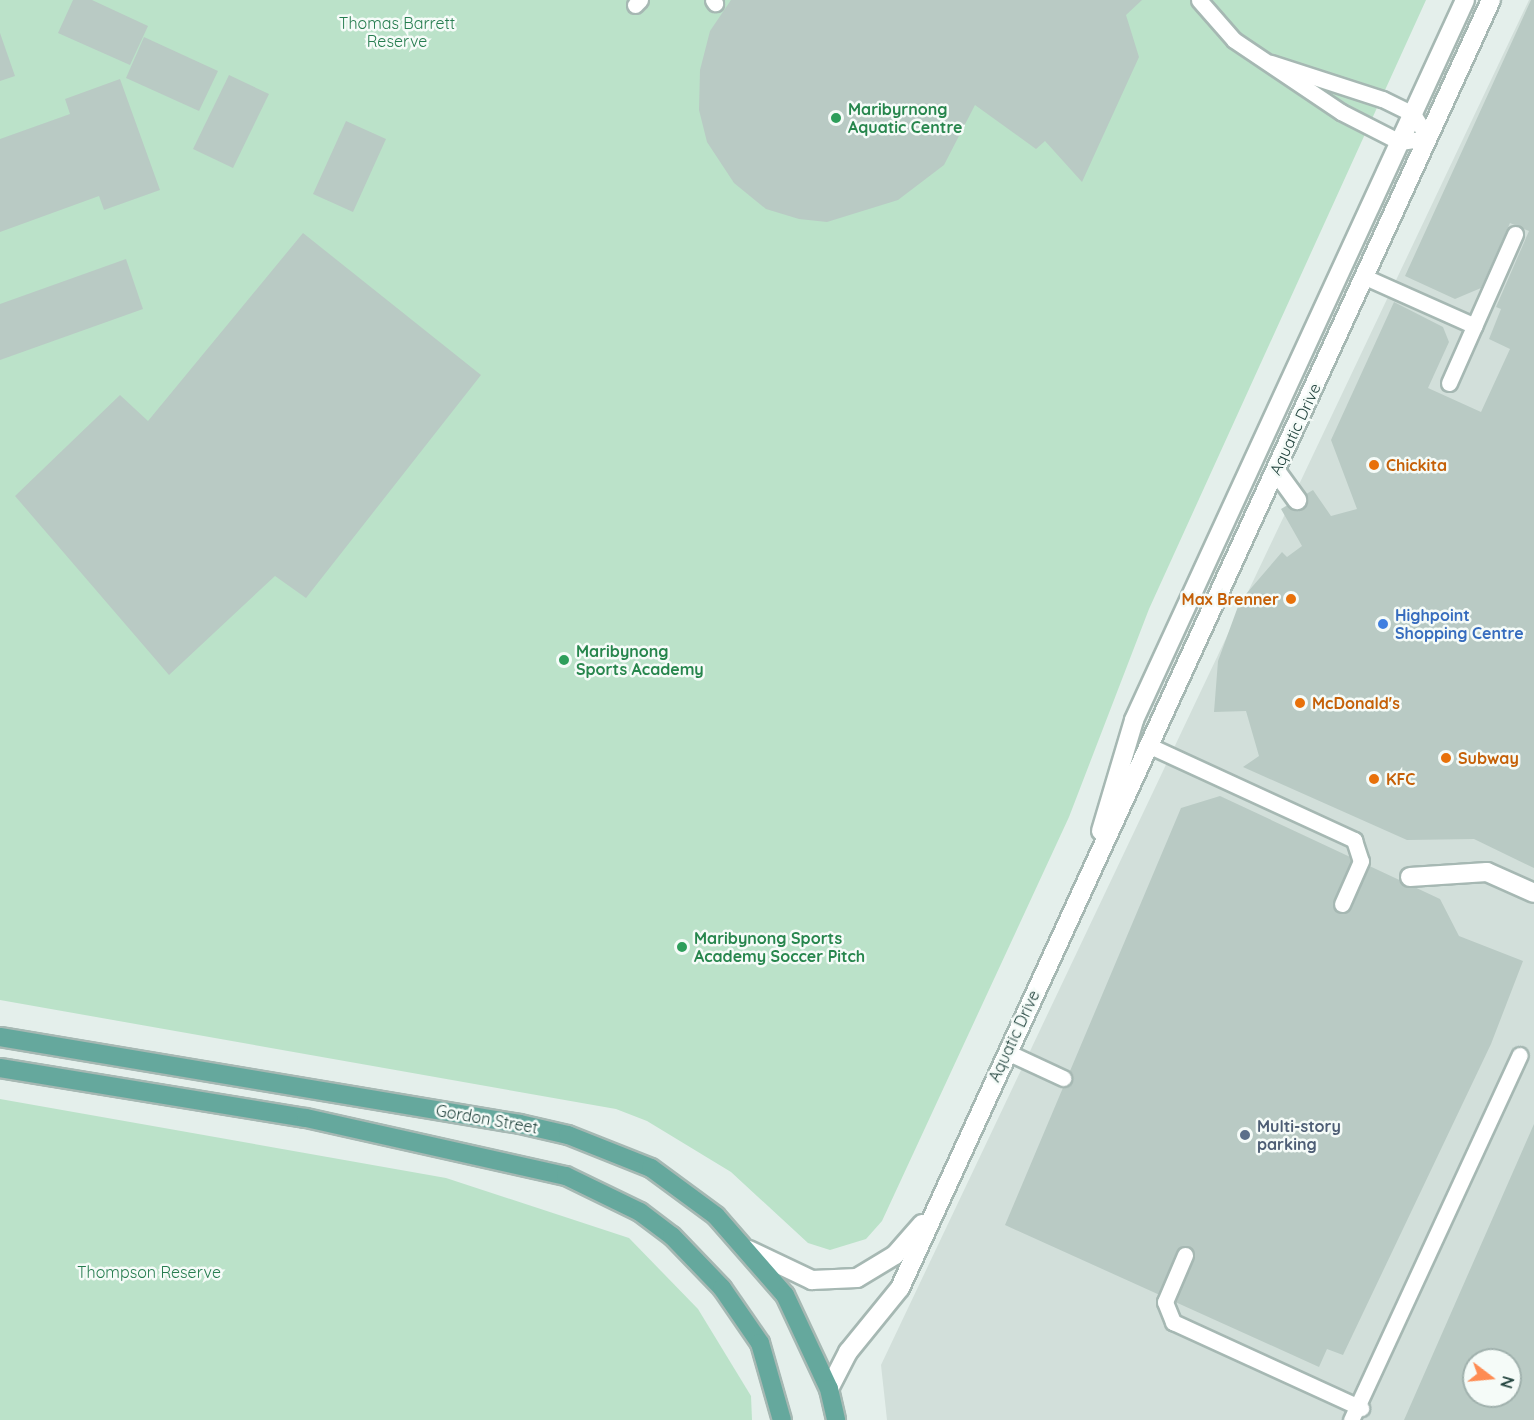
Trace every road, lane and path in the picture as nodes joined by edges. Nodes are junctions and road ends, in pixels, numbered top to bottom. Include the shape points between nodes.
1 (1199, 0) edge
2 (1464, 0) edge
3 (1491, 0) edge
4 (1271, 63) junction
5 (1413, 114) junction
6 (1428, 138) junction
7 (1400, 142) junction
8 (1515, 234) dead end
9 (1365, 277) junction
10 (1474, 326) junction
11 (1449, 383) dead end
12 (1276, 471) junction
13 (1297, 500) dead end
14 (1150, 746) junction
15 (1096, 857) junction
16 (1410, 877) dead end
17 (1534, 893) edge
18 (1342, 904) dead end
19 (0, 1036) edge
20 (1008, 1052) junction
21 (1520, 1055) dead end
22 (0, 1068) edge
23 (1063, 1078) dead end
24 (931, 1214) junction
25 (748, 1250) junction
26 (1185, 1255) dead end
27 (829, 1389) junction
28 (1357, 1413) edge
29 (782, 1420) edge
30 (836, 1420) edge

1 - 4 lane via 1234,40
2 - 5 street, Aquatic Drive
3 - 6 street, Aquatic Drive
4 - 5 lane via 1366,93
4 - 7 lane via 1341,112
5 - 6 lane
5 - 7 street, Aquatic Drive
6 - 7 lane
6 - 9 street, Aquatic Drive
7 - 15 street, Aquatic Drive via 1134,720 1110,789
8 - 10 lane
9 - 10 lane
9 - 12 street, Aquatic Drive
10 - 11 lane
12 - 13 street
12 - 14 street, Aquatic Drive
14 - 15 street, Aquatic Drive
14 - 18 lane via 1354,840 1361,861
15 - 20 street, Aquatic Drive
16 - 17 street via 1487,872
19 - 25 main road, Gordon Street via 568,1135 651,1168 716,1216
20 - 23 lane
20 - 24 street, Aquatic Drive
21 - 28 lane
22 - 29 main road via 306,1118 566,1176 640,1212 672,1236 722,1288 760,1343
24 - 25 street, Aquatic Drive via 895,1255 857,1278 812,1280
24 - 27 street, Aquatic Drive via 900,1288 848,1352
25 - 27 main road, Gordon Street via 785,1295
26 - 28 lane via 1164,1308 1173,1322 1308,1383
27 - 30 main road, Gordon Street

